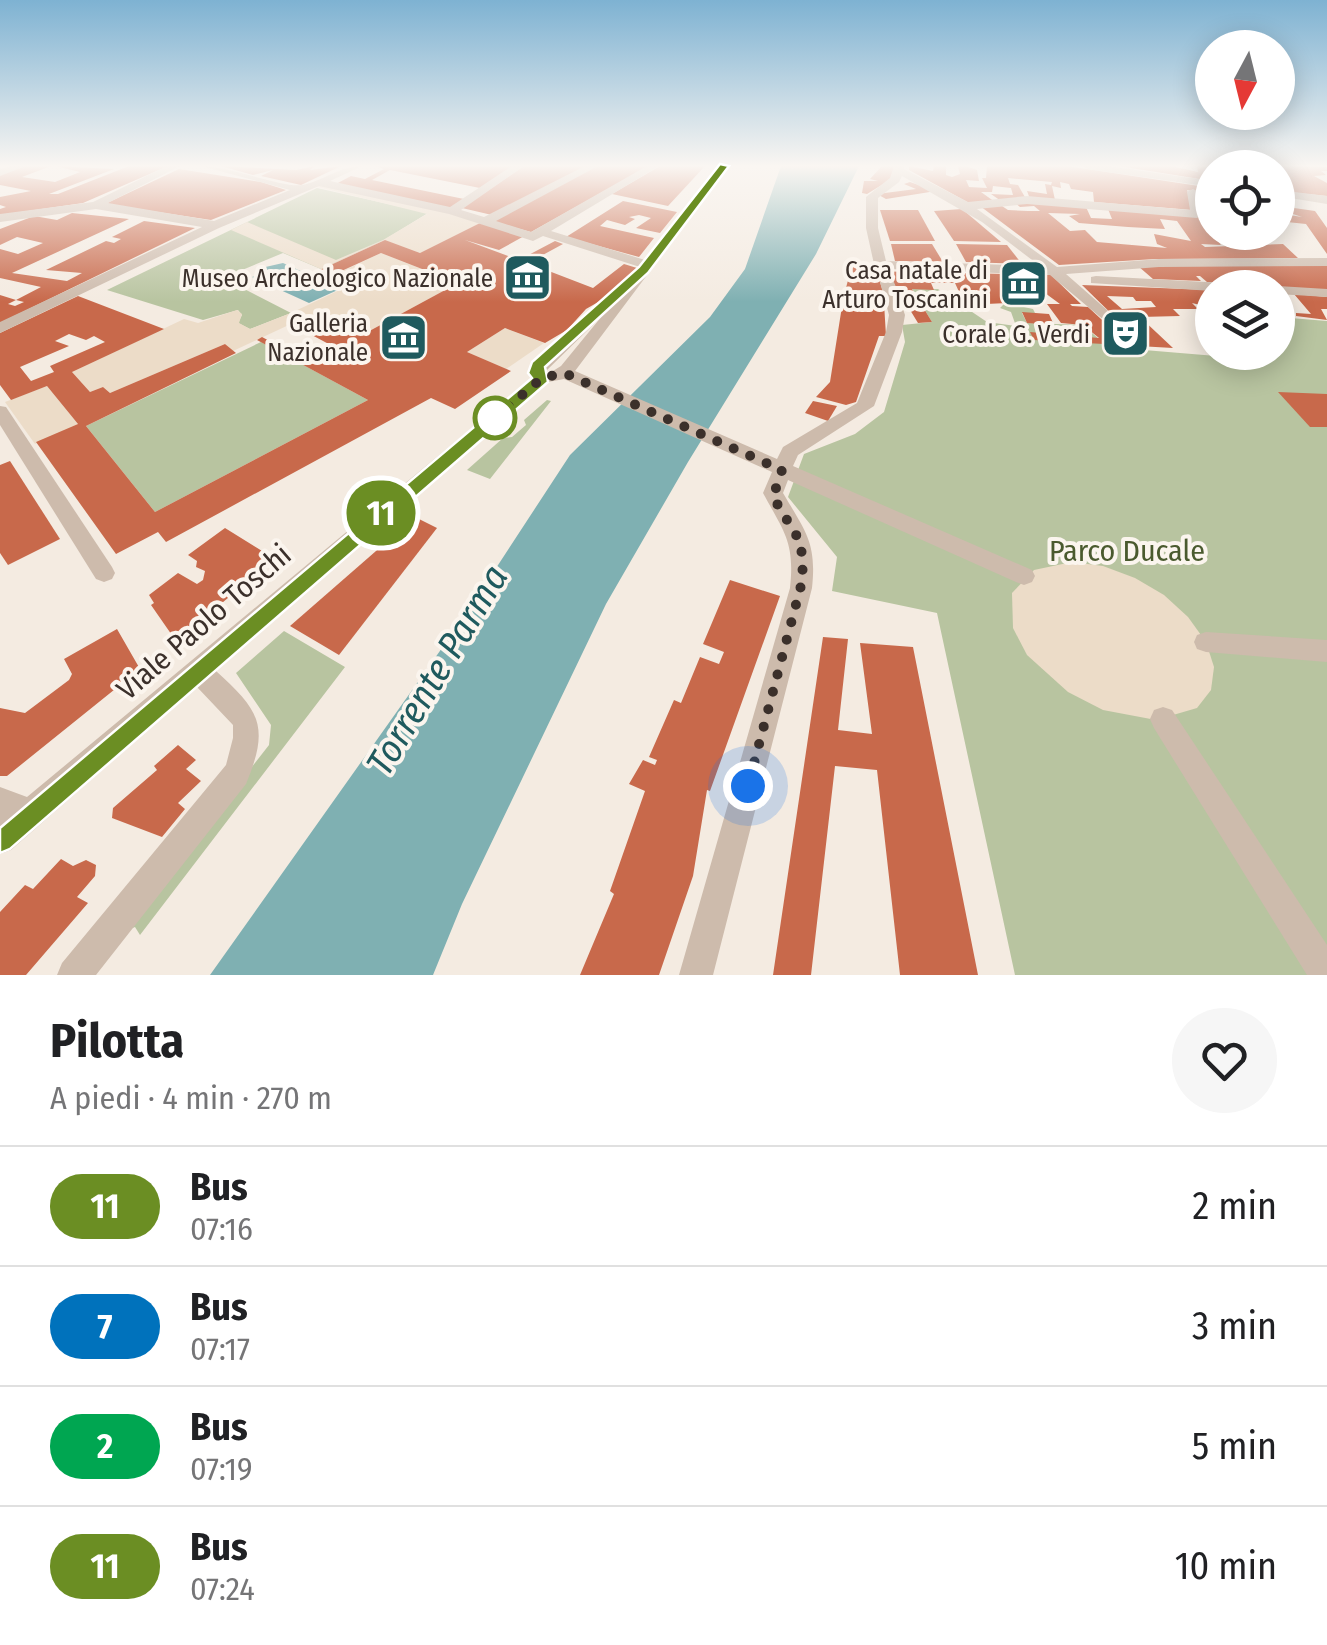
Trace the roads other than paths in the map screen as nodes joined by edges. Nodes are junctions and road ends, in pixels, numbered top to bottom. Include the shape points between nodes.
1 (48, 212) edge
2 (134, 212) edge
3 (246, 212) edge
4 (454, 212) edge
5 (504, 212) edge
6 (582, 212) edge
7 (688, 212) edge
8 (872, 212) edge
9 (974, 212) edge
10 (1167, 212) edge
11 (1197, 212) edge
12 (0, 218) edge
13 (486, 221) junction
14 (214, 225) junction
15 (545, 235) junction
16 (1327, 262) edge
17 (1126, 266) junction
18 (645, 267) junction
19 (882, 273) junction
20 (1059, 275) junction
21 (1148, 283) junction
22 (1195, 285) edge
23 (1295, 291) edge
24 (1327, 293) edge
25 (0, 328) edge
26 (1118, 328) dead end
27 (560, 371) junction
28 (3, 424) edge
29 (774, 466) junction
30 (104, 573) dead end
31 (1024, 576) dead end
32 (1206, 642) dead end
33 (1327, 651) edge
34 (197, 670) junction
35 (1163, 720) dead end
36 (0, 802) edge
37 (30, 814) junction
38 (0, 839) edge
39 (74, 975) edge
40 (696, 975) edge
41 (1327, 975) edge

1 - 12 street
2 - 14 street
3 - 14 street
4 - 13 street
5 - 13 street
6 - 15 street
7 - 18 street
8 - 19 street
9 - 20 street
10 - 11 street
13 - 15 street
14 - 25 street
15 - 18 street
16 - 17 street
17 - 20 street
17 - 21 street
18 - 27 street
18 - 27 street
19 - 20 street
19 - 29 street via 896,315 894,332 865,406 802,441
20 - 21 street
20 - 26 street
21 - 22 street
23 - 24 street
27 - 29 street
27 - 34 street, Viale Paolo Toschi
28 - 30 street
29 - 31 street
29 - 40 street via 773,497 801,543 801,588
32 - 33 street
34 - 37 street, Viale Paolo Toschi
34 - 39 street via 247,718 250,742 236,774
35 - 41 street
36 - 37 street
37 - 38 street, Viale Paolo Toschi

